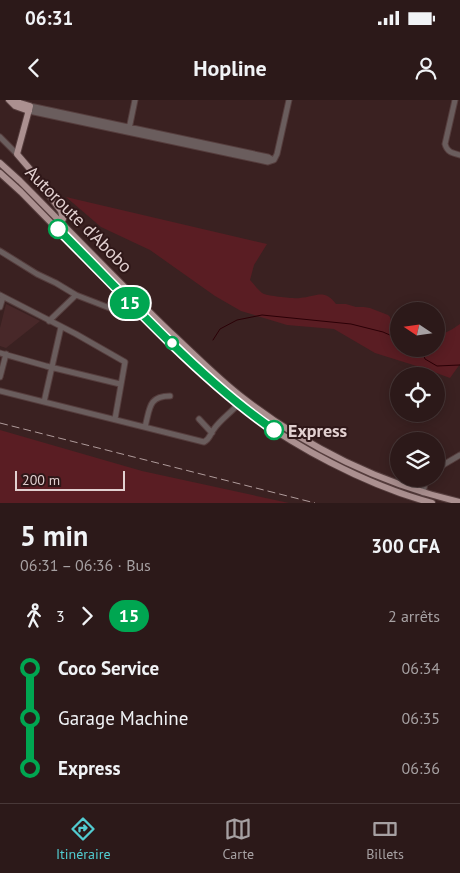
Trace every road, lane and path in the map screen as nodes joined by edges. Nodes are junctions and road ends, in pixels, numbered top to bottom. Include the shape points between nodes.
1 (9, 100) edge
2 (14, 100) edge
3 (135, 100) edge
4 (289, 100) edge
5 (455, 100) edge
6 (30, 108) junction
7 (128, 130) junction
8 (0, 137) edge
9 (17, 154) junction
10 (460, 155) edge
11 (0, 163) edge
12 (0, 173) edge
13 (61, 223) junction
14 (0, 251) edge
15 (76, 295) junction
16 (1, 296) edge
17 (133, 306) junction
18 (0, 307) edge
19 (49, 321) junction
20 (61, 327) junction
21 (3, 354) edge
22 (52, 367) junction
23 (0, 377) edge
24 (120, 384) junction
25 (0, 391) edge
26 (170, 396) dead end
27 (44, 402) junction
28 (238, 404) junction
29 (199, 419) dead end
30 (115, 420) junction
31 (145, 427) junction
32 (212, 432) junction
33 (460, 455) edge
34 (445, 464) edge
35 (424, 487) edge
36 (423, 493) junction
37 (460, 502) edge
38 (432, 503) edge

1 - 6 main road via 15,106
2 - 6 main road
3 - 7 street
4 - 7 street via 277,154 272,160
5 - 10 street via 445,144 451,153
6 - 7 street
6 - 9 main road
8 - 9 street
9 - 13 main road via 61,211
11 - 13 main road, Autoroute d'Abobo
12 - 17 main road
13 - 36 main road, Autoroute d'Abobo via 212,372 259,411 330,454 383,479
14 - 15 street
15 - 17 street via 120,312
15 - 19 street
16 - 18 street
16 - 19 street
17 - 28 main road
19 - 20 street
20 - 22 street
20 - 24 street via 125,362
21 - 22 street
21 - 23 street
22 - 24 street
22 - 27 street
24 - 30 street
25 - 27 street
26 - 31 street via 152,401
27 - 30 street
28 - 32 street
28 - 38 main road via 278,433 337,465 385,487
29 - 32 street
30 - 31 street
31 - 32 street via 204,442
33 - 34 street
35 - 36 street
36 - 37 main road, Autoroute d'Abobo

